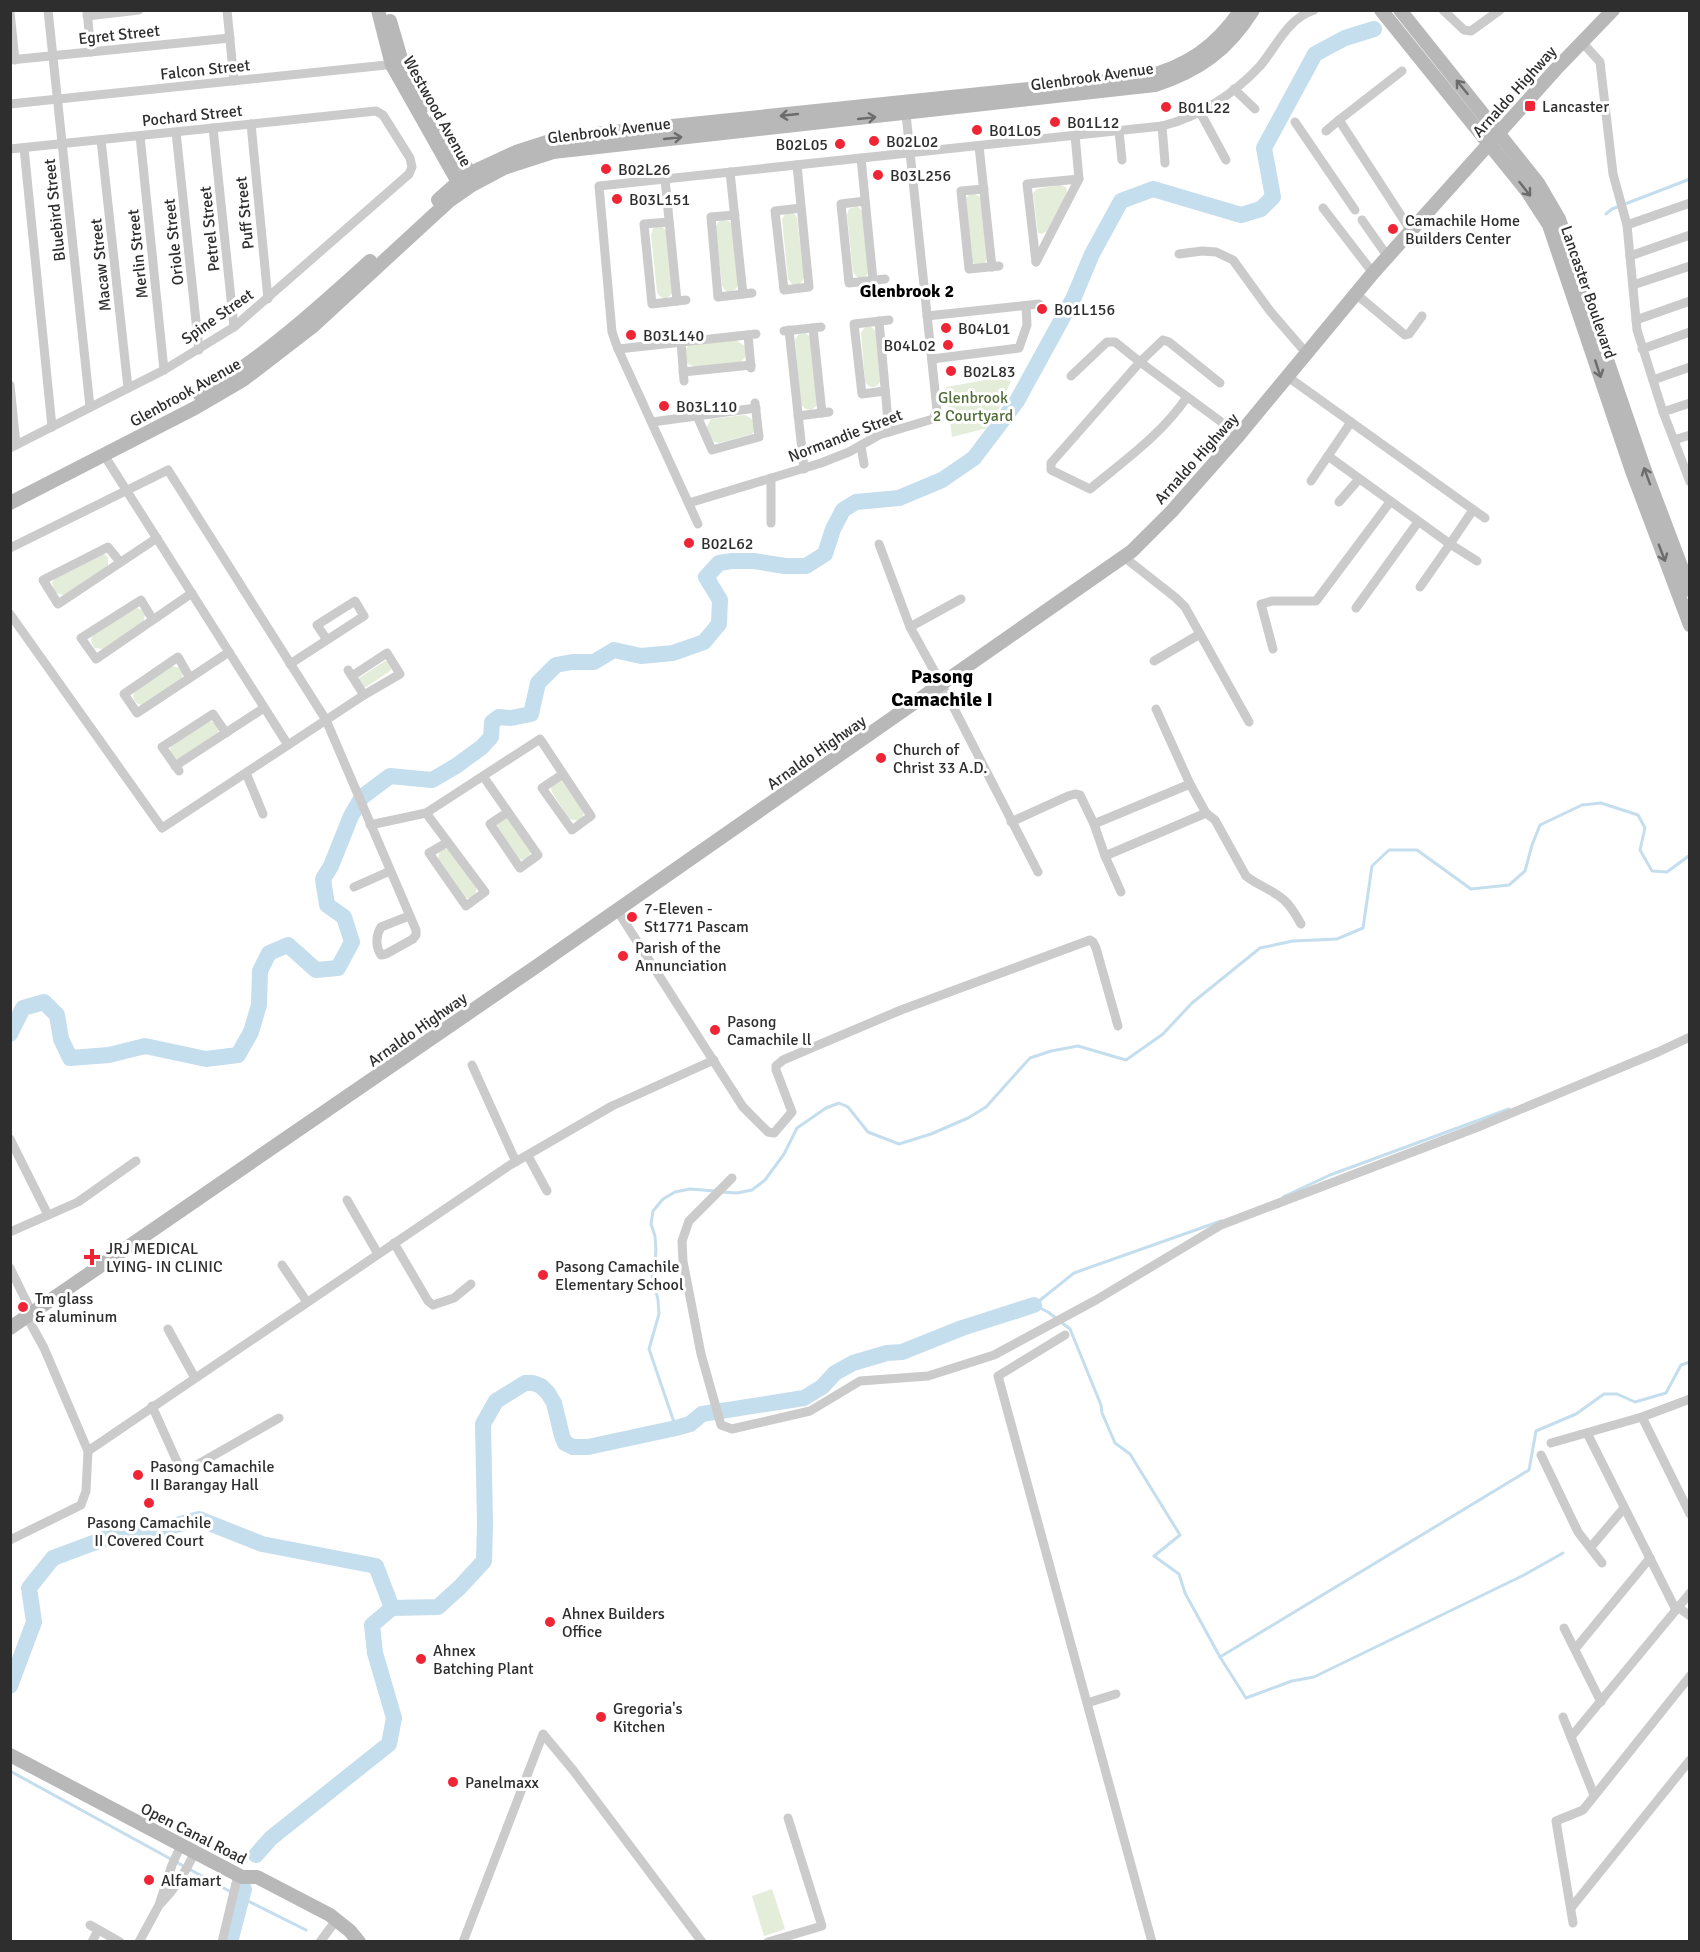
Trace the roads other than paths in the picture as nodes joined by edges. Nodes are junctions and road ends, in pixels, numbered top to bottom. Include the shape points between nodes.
1 (48, 10) edge
2 (139, 10) edge
3 (227, 10) edge
4 (378, 10) edge
5 (387, 10) edge
6 (1241, 10) edge
7 (1253, 10) edge
8 (1314, 10) edge
9 (1381, 10) edge
10 (1400, 10) edge
11 (1443, 10) edge
12 (1500, 10) edge
13 (1613, 10) edge
14 (10, 12) edge
15 (87, 13) edge
16 (11, 24) edge
17 (230, 38) junction
18 (1582, 42) junction
19 (91, 52) junction
20 (53, 56) junction
21 (13, 60) edge
22 (397, 64) junction
23 (1402, 71) dead end
24 (234, 81) junction
25 (1234, 89) junction
26 (58, 99) junction
27 (10, 104) edge
28 (1255, 109) dead end
29 (1200, 112) junction
30 (906, 114) junction
31 (1339, 120) junction
32 (1295, 122) dead end
33 (250, 124) junction
34 (1162, 126) junction
35 (213, 128) junction
36 (1119, 131) junction
37 (1326, 131) dead end
38 (176, 132) junction
39 (1498, 133) junction
40 (1075, 135) junction
41 (140, 136) junction
42 (101, 140) junction
43 (62, 144) junction
44 (1488, 144) junction
45 (979, 146) junction
46 (24, 148) junction
47 (10, 149) edge
48 (910, 153) junction
49 (861, 158) junction
50 (1122, 160) dead end
51 (1226, 160) dead end
52 (1165, 164) dead end
53 (797, 165) junction
54 (412, 167) joint
55 (730, 172) junction
56 (475, 177) junction
57 (1079, 178) junction
58 (665, 179) junction
59 (460, 186) junction
60 (984, 189) junction
61 (865, 201) junction
62 (1689, 203) edge
63 (801, 208) junction
64 (1323, 208) dead end
65 (1355, 210) dead end
66 (735, 215) junction
67 (1362, 220) dead end
68 (669, 222) junction
69 (1627, 225) junction
70 (1411, 231) junction
71 (1689, 235) edge
72 (1179, 254) dead end
73 (1630, 256) junction
74 (1388, 257) junction
75 (1689, 266) edge
76 (1373, 273) junction
77 (885, 279) dead end
78 (873, 280) junction
79 (1633, 285) junction
80 (1356, 294) junction
81 (268, 299) junction
82 (1689, 301) edge
83 (1039, 304) dead end
84 (1026, 306) junction
85 (927, 316) junction
86 (1422, 316) dead end
87 (1636, 320) junction
88 (234, 327) junction
89 (1689, 332) edge
90 (681, 342) junction
91 (618, 349) junction
92 (1642, 349) junction
93 (198, 350) junction
94 (1306, 354) junction
95 (932, 359) junction
96 (1140, 362) junction
97 (1689, 367) edge
98 (164, 370) junction
99 (1071, 376) dead end
100 (1288, 377) junction
101 (1653, 380) junction
102 (1220, 383) dead end
103 (10, 386) edge
104 (128, 388) junction
105 (885, 391) junction
106 (1187, 397) junction
107 (1689, 403) edge
108 (90, 407) junction
109 (1663, 412) junction
110 (697, 416) junction
111 (798, 416) junction
112 (652, 422) junction
113 (1352, 423) junction
114 (52, 427) junction
115 (889, 432) junction
116 (1239, 435) junction
117 (1689, 435) edge
118 (1674, 440) junction
119 (861, 446) junction
120 (13, 447) edge
121 (104, 455) junction
122 (1328, 456) junction
123 (864, 464) dead end
124 (804, 468) junction
125 (1687, 469) edge
126 (771, 478) junction
127 (1359, 479) junction
128 (1311, 481) dead end
129 (1689, 482) edge
130 (126, 491) junction
131 (10, 494) edge
132 (10, 502) edge
133 (1339, 502) dead end
134 (1390, 502) junction
135 (689, 503) junction
136 (1473, 510) junction
137 (1485, 518) dead end
138 (1418, 522) junction
139 (771, 523) dead end
140 (698, 524) dead end
141 (157, 538) junction
142 (879, 544) dead end
143 (1450, 544) junction
144 (10, 548) edge
145 (1133, 550) junction
146 (1476, 561) dead end
147 (120, 562) junction
148 (1420, 587) dead end
149 (1689, 590) edge
150 (192, 593) junction
151 (961, 599) dead end
152 (1356, 608) dead end
153 (10, 614) edge
154 (153, 620) junction
155 (1689, 626) edge
156 (910, 627) junction
157 (1200, 634) junction
158 (327, 640) junction
159 (1273, 649) dead end
160 (229, 652) junction
161 (1154, 661) dead end
162 (290, 664) junction
163 (190, 678) junction
164 (942, 684) junction
165 (364, 695) junction
166 (264, 708) junction
167 (1156, 708) dead end
168 (326, 720) junction
169 (1249, 722) dead end
170 (226, 733) junction
171 (288, 745) junction
172 (246, 773) junction
173 (563, 774) junction
174 (483, 776) junction
175 (1190, 784) junction
176 (508, 812) junction
177 (426, 813) junction
178 (1206, 813) junction
179 (263, 814) dead end
180 (1011, 822) junction
181 (1094, 824) junction
182 (370, 825) junction
183 (448, 842) junction
184 (1105, 856) junction
185 (390, 871) junction
186 (1038, 872) dead end
187 (354, 887) dead end
188 (1121, 892) dead end
189 (617, 910) junction
190 (409, 916) junction
191 (1301, 924) dead end
192 (1118, 1026) dead end
193 (1689, 1037) edge
194 (714, 1060) junction
195 (472, 1065) dead end
196 (10, 1139) edge
197 (528, 1156) junction
198 (136, 1161) dead end
199 (516, 1162) junction
200 (732, 1178) dead end
201 (548, 1191) dead end
202 (347, 1200) dead end
203 (48, 1215) junction
204 (10, 1232) edge
205 (394, 1243) junction
206 (378, 1254) junction
207 (282, 1265) dead end
208 (10, 1268) edge
209 (471, 1284) dead end
210 (307, 1302) junction
211 (29, 1315) junction
212 (10, 1328) edge
213 (168, 1329) dead end
214 (1065, 1335) dead end
215 (195, 1378) junction
216 (1689, 1399) edge
217 (152, 1406) junction
218 (1642, 1417) junction
219 (279, 1418) dead end
220 (1587, 1433) junction
221 (1551, 1443) dead end
222 (88, 1451) junction
223 (1541, 1455) dead end
224 (1624, 1508) junction
225 (1689, 1514) edge
226 (10, 1539) edge
227 (1591, 1547) junction
228 (1650, 1558) junction
229 (1602, 1563) dead end
230 (1689, 1593) edge
231 (1677, 1608) junction
232 (1689, 1616) edge
233 (1564, 1628) dead end
234 (1575, 1649) junction
235 (1689, 1676) edge
236 (1116, 1694) dead end
237 (1601, 1702) junction
238 (1087, 1703) junction
239 (1563, 1717) dead end
240 (1571, 1737) junction
241 (10, 1755) edge
242 (1689, 1760) edge
243 (1594, 1795) junction
244 (788, 1818) dead end
245 (177, 1856) junction
246 (190, 1863) junction
247 (236, 1886) junction
248 (159, 1905) junction
249 (1571, 1908) junction
250 (337, 1919) junction
251 (1573, 1923) dead end
252 (92, 1941) edge
253 (120, 1941) edge
254 (139, 1941) edge
255 (222, 1941) edge
256 (320, 1941) edge
257 (359, 1941) edge
258 (463, 1941) edge
259 (702, 1941) edge
260 (768, 1941) edge
261 (1152, 1941) edge

1 - 20 street, Bluebird Street
2 - 15 street
3 - 17 street
4 - 22 main road, Westwood Avenue
5 - 22 main road, Westwood Avenue
6 -> 56 main road, Glenbrook Avenue via 1224,34 1196,57 1145,77 565,139 516,152
7 - 30 main road, Glenbrook Avenue via 1212,58 1155,86
8 - 25 street via 1286,29 1261,65
9 - 44 main road, Lancaster Boulevard
39 -> 10 main road, Lancaster Boulevard
11 - 12 street via 1464,30 1471,31
13 - 18 main road, Arnaldo Highway
14 - 16 street
15 - 19 street
16 - 21 street
17 - 19 street, Egret Street
17 - 24 street
18 - 39 main road, Arnaldo Highway
18 - 69 street via 1600,62 1613,174
19 - 20 street, Egret Street
20 - 21 street, Egret Street
20 - 26 street, Bluebird Street
22 - 24 street, Falcon Street
22 - 56 main road, Westwood Avenue via 456,155
22 - 59 main road, Westwood Avenue
23 - 31 street
24 - 26 street, Falcon Street
25 - 28 street
25 - 29 street
26 - 27 street, Falcon Street
26 - 43 street, Bluebird Street
29 - 34 street
29 - 51 street
30 - 48 street
56 -> 30 main road, Glenbrook Avenue via 553,152
31 - 37 street
31 - 70 street
32 - 65 street
33 - 35 street, Pochard Street
33 - 54 street, Pochard Street via 376,111 405,150
33 - 81 street, Puff Street
34 - 36 street
34 - 52 street
35 - 38 street, Pochard Street
35 - 88 street, Petrel Street
36 - 40 street
36 - 50 street
38 - 41 street, Pochard Street
38 - 93 street, Oriole Street
39 - 44 main road, Arnaldo Highway
149 -> 39 main road, Lancaster Boulevard via 1559,219 1538,183
40 - 45 street
40 - 57 street
41 - 42 street, Pochard Street
41 - 98 street, Merlin Street
42 - 43 street, Pochard Street
42 - 104 street, Macaw Street
43 - 46 street, Pochard Street
43 - 108 street, Bluebird Street
44 - 70 main road, Arnaldo Highway
44 -> 155 main road, Lancaster Boulevard via 1549,225
45 - 48 street
45 - 60 street
46 - 47 street, Pochard Street
46 - 114 street
48 - 49 street
48 - 85 street
49 - 53 street
49 - 61 street
53 - 55 street
53 - 63 street
54 - 81 street, Spine Street via 409,174
55 - 58 street
55 - 66 street
56 - 59 main road, Glenbrook Avenue
57 - 57 street via 1050,234 1036,262 1028,184
58 - 68 street
58 - 91 street via 599,186 612,332
59 - 121 main road, Glenbrook Avenue via 449,201 312,327 265,364 195,408
59 - 131 main road, Glenbrook Avenue via 248,365 193,399
60 - 60 street via 995,266 969,269 961,191
61 - 78 street
61 - 78 street via 841,204 844,237 849,283
62 - 69 street
63 - 63 street via 809,287 784,290 775,211
64 - 76 street
66 - 66 street via 748,293 718,297 711,217
67 - 74 street
68 - 68 street via 681,301 652,304 644,224
69 - 73 street
70 - 74 main road, Arnaldo Highway
71 - 73 street
72 - 94 street via 1216,252 1233,260
73 - 79 street
74 - 76 main road, Arnaldo Highway
75 - 79 street
76 - 80 main road, Arnaldo Highway
77 - 78 street
79 - 87 street
80 - 86 street via 1405,335
80 - 94 main road, Arnaldo Highway
81 - 88 street, Spine Street
82 - 87 street
83 - 84 street
84 - 85 street
84 - 95 street via 1027,325 1019,348
85 - 95 street
87 - 92 street
88 - 93 street, Spine Street
89 - 92 street
90 - 90 street via 684,376 751,367 752,334
90 - 91 street
91 - 112 street
92 - 101 street
93 - 98 street, Spine Street
94 - 100 main road, Arnaldo Highway
95 - 115 street, Normandie Street via 937,410 933,419
96 - 99 street via 1111,341
96 - 102 street via 1162,340
96 - 106 street
96 - 106 street via 1051,463 1053,471 1090,489 1149,441
97 - 101 street
98 - 104 street, Spine Street
100 - 113 street
100 - 116 main road, Arnaldo Highway
101 - 109 street
103 - 120 street
104 - 108 street, Spine Street
105 - 105 street via 884,320 854,324 862,394
105 - 115 street
106 - 116 street
107 - 109 street
108 - 114 street, Spine Street
109 - 118 street
110 - 110 street via 755,405 759,437 712,450
110 - 112 street
111 - 111 street via 786,331 817,327 826,412
111 - 124 street
112 - 135 street
113 - 122 street
113 - 136 street
114 - 120 street, Spine Street
115 - 119 street, Normandie Street
116 - 145 main road, Arnaldo Highway
117 - 118 street
118 - 125 street
119 - 123 street
119 - 124 street, Normandie Street
121 - 130 street
121 - 132 main road, Glenbrook Avenue
122 - 127 street
122 - 128 street
124 - 126 street, Normandie Street
125 - 129 street
126 - 135 street, Normandie Street
126 - 139 street
127 - 133 street
127 - 134 street
130 - 141 street
130 - 144 street
130 - 162 street via 168,470
134 - 138 street
134 - 159 street via 1316,602 1261,604
135 - 140 street
136 - 137 street
136 - 143 street
138 - 143 street
138 - 152 street
141 - 147 street
141 - 150 street
142 - 156 street
143 - 146 street
143 - 148 street
145 - 157 street via 1181,602
145 - 164 main road, Arnaldo Highway
147 - 147 street via 111,549 104,548 43,580 58,604
150 - 154 street
150 - 160 street
151 - 156 street
153 - 172 street via 162,828
154 - 154 street via 96,659 81,638 141,600
156 - 164 street
157 - 161 street
157 - 169 street
158 - 158 street via 364,616 355,601 317,625
158 - 162 street
160 - 163 street
160 - 166 street
162 - 168 street
163 - 163 street via 137,713 124,694 178,657
164 - 180 street
164 - 189 main road, Arnaldo Highway
165 - 165 street via 400,674 387,653 350,673
165 - 168 street
166 - 170 street
166 - 171 street
167 - 175 street
168 - 171 street
168 - 182 street
170 - 170 street via 177,769 162,747 213,714
171 - 172 street
172 - 179 street
173 - 173 street via 591,816 572,830 542,788
173 - 174 street via 540,739
174 - 176 street
174 - 177 street
175 - 178 street
175 - 181 street
176 - 176 street via 538,855 520,868 490,824
177 - 182 street
177 - 183 street
178 - 184 street
178 - 191 street via 1215,820 1246,876 1282,898
180 - 181 street via 1075,794 1084,801
180 - 186 street
181 - 184 street
182 - 185 street
183 - 183 street via 429,853 466,906 485,892
184 - 188 street
185 - 187 street
185 - 190 street
189 - 194 street
189 - 211 main road, Arnaldo Highway
190 - 190 street via 381,927 376,936 381,955 416,935
192 - 194 street via 1096,948 1090,940 901,1010 783,1060 776,1070 792,1112 774,1133 768,1132 743,1107
193 - 200 street via 1478,1127 1221,1224 994,1355 928,1376 860,1381 810,1411 732,1429 721,1425 709,1390 682,1241 689,1221
194 - 197 street via 612,1106
195 - 199 street
196 - 203 street
197 - 199 street
197 - 201 street
198 - 203 street via 78,1202
199 - 205 street
202 - 206 street
203 - 204 street
205 - 206 street
205 - 209 street via 434,1305 454,1298
206 - 210 street
207 - 210 street
208 - 211 street
210 - 215 street
211 - 212 main road, Arnaldo Highway
211 - 222 street
213 - 215 street
214 - 238 street via 998,1376
215 - 217 street
216 - 218 street
217 - 219 street via 184,1470
217 - 222 street
218 - 220 street
218 - 225 street
220 - 221 street
220 - 224 street
222 - 226 street via 86,1491 81,1505
223 - 227 street via 1578,1532
224 - 227 street
224 - 228 street
227 - 229 street
228 - 231 street
228 - 234 street
230 - 231 street
231 - 232 street
231 - 237 street
233 - 234 street
234 - 237 street
235 - 243 street
236 - 238 street
237 - 240 street
238 - 261 street
239 - 240 street
240 - 243 street
241 - 245 main road, Open Canal Road
242 - 249 street
243 - 249 street via 1583,1810 1556,1821
244 - 260 street via 822,1926
245 - 246 main road, Open Canal Road
245 - 248 street
246 - 247 main road, Open Canal Road
246 - 248 street
247 - 250 main road, Open Canal Road via 242,1877 257,1877
247 - 255 street
248 - 254 street
249 - 251 street
250 - 256 street
250 - 257 main road, Open Canal Road
252 - 253 street via 94,1928
258 - 259 street via 543,1734

